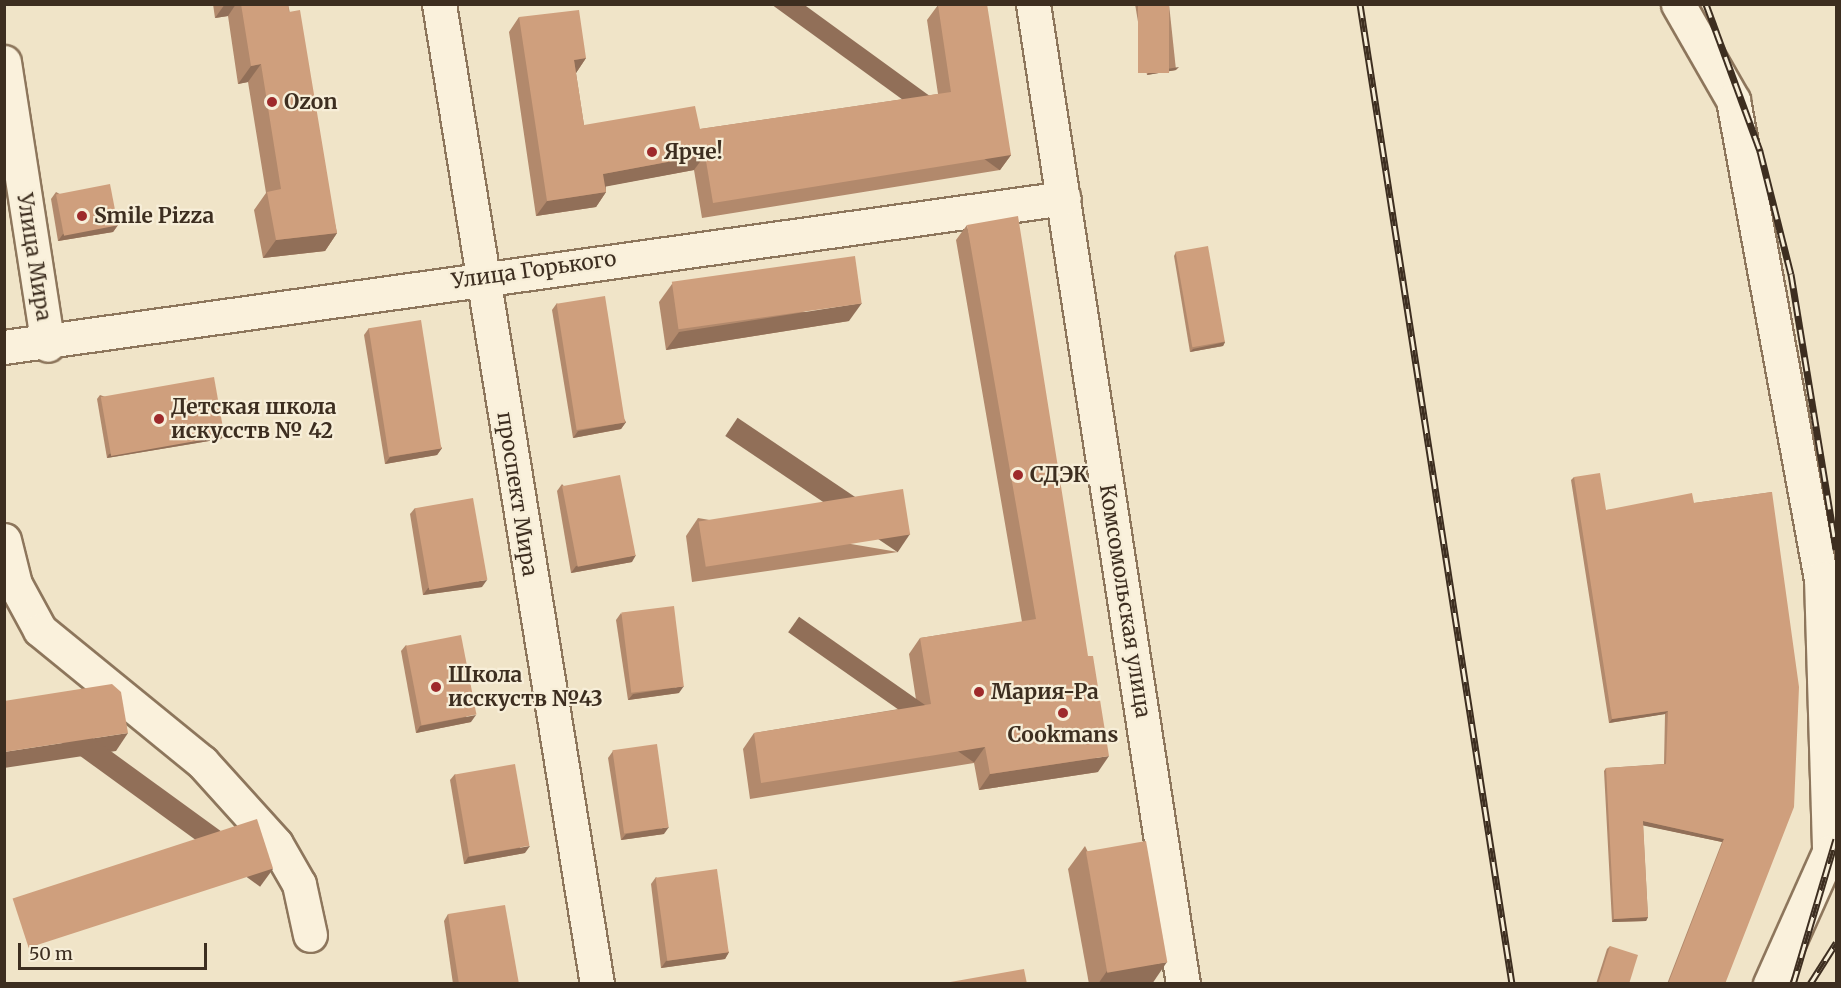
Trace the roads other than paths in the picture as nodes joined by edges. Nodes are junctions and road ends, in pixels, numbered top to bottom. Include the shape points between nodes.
1 (439, 4) edge
2 (1033, 4) edge
3 (1678, 4) edge
4 (4, 62) edge
5 (1064, 198) junction
6 (482, 277) junction
7 (48, 345) junction
8 (4, 347) edge
9 (4, 540) edge
10 (310, 935) dead end
11 (597, 984) edge
12 (1183, 984) edge
13 (1770, 984) edge

1 - 6 street, проспект Мира
2 - 5 street, Комсомольская улица
3 - 13 street via 1733,100 1821,578 1829,852
4 - 7 street, Улица Мира
5 - 6 street, Улица Горького
5 - 12 street, Комсомольская улица
6 - 7 street, Улица Горького
6 - 11 street, проспект Мира
7 - 8 street, Улица Горького
9 - 10 street via 15,584 40,630 202,762 276,844 299,884

